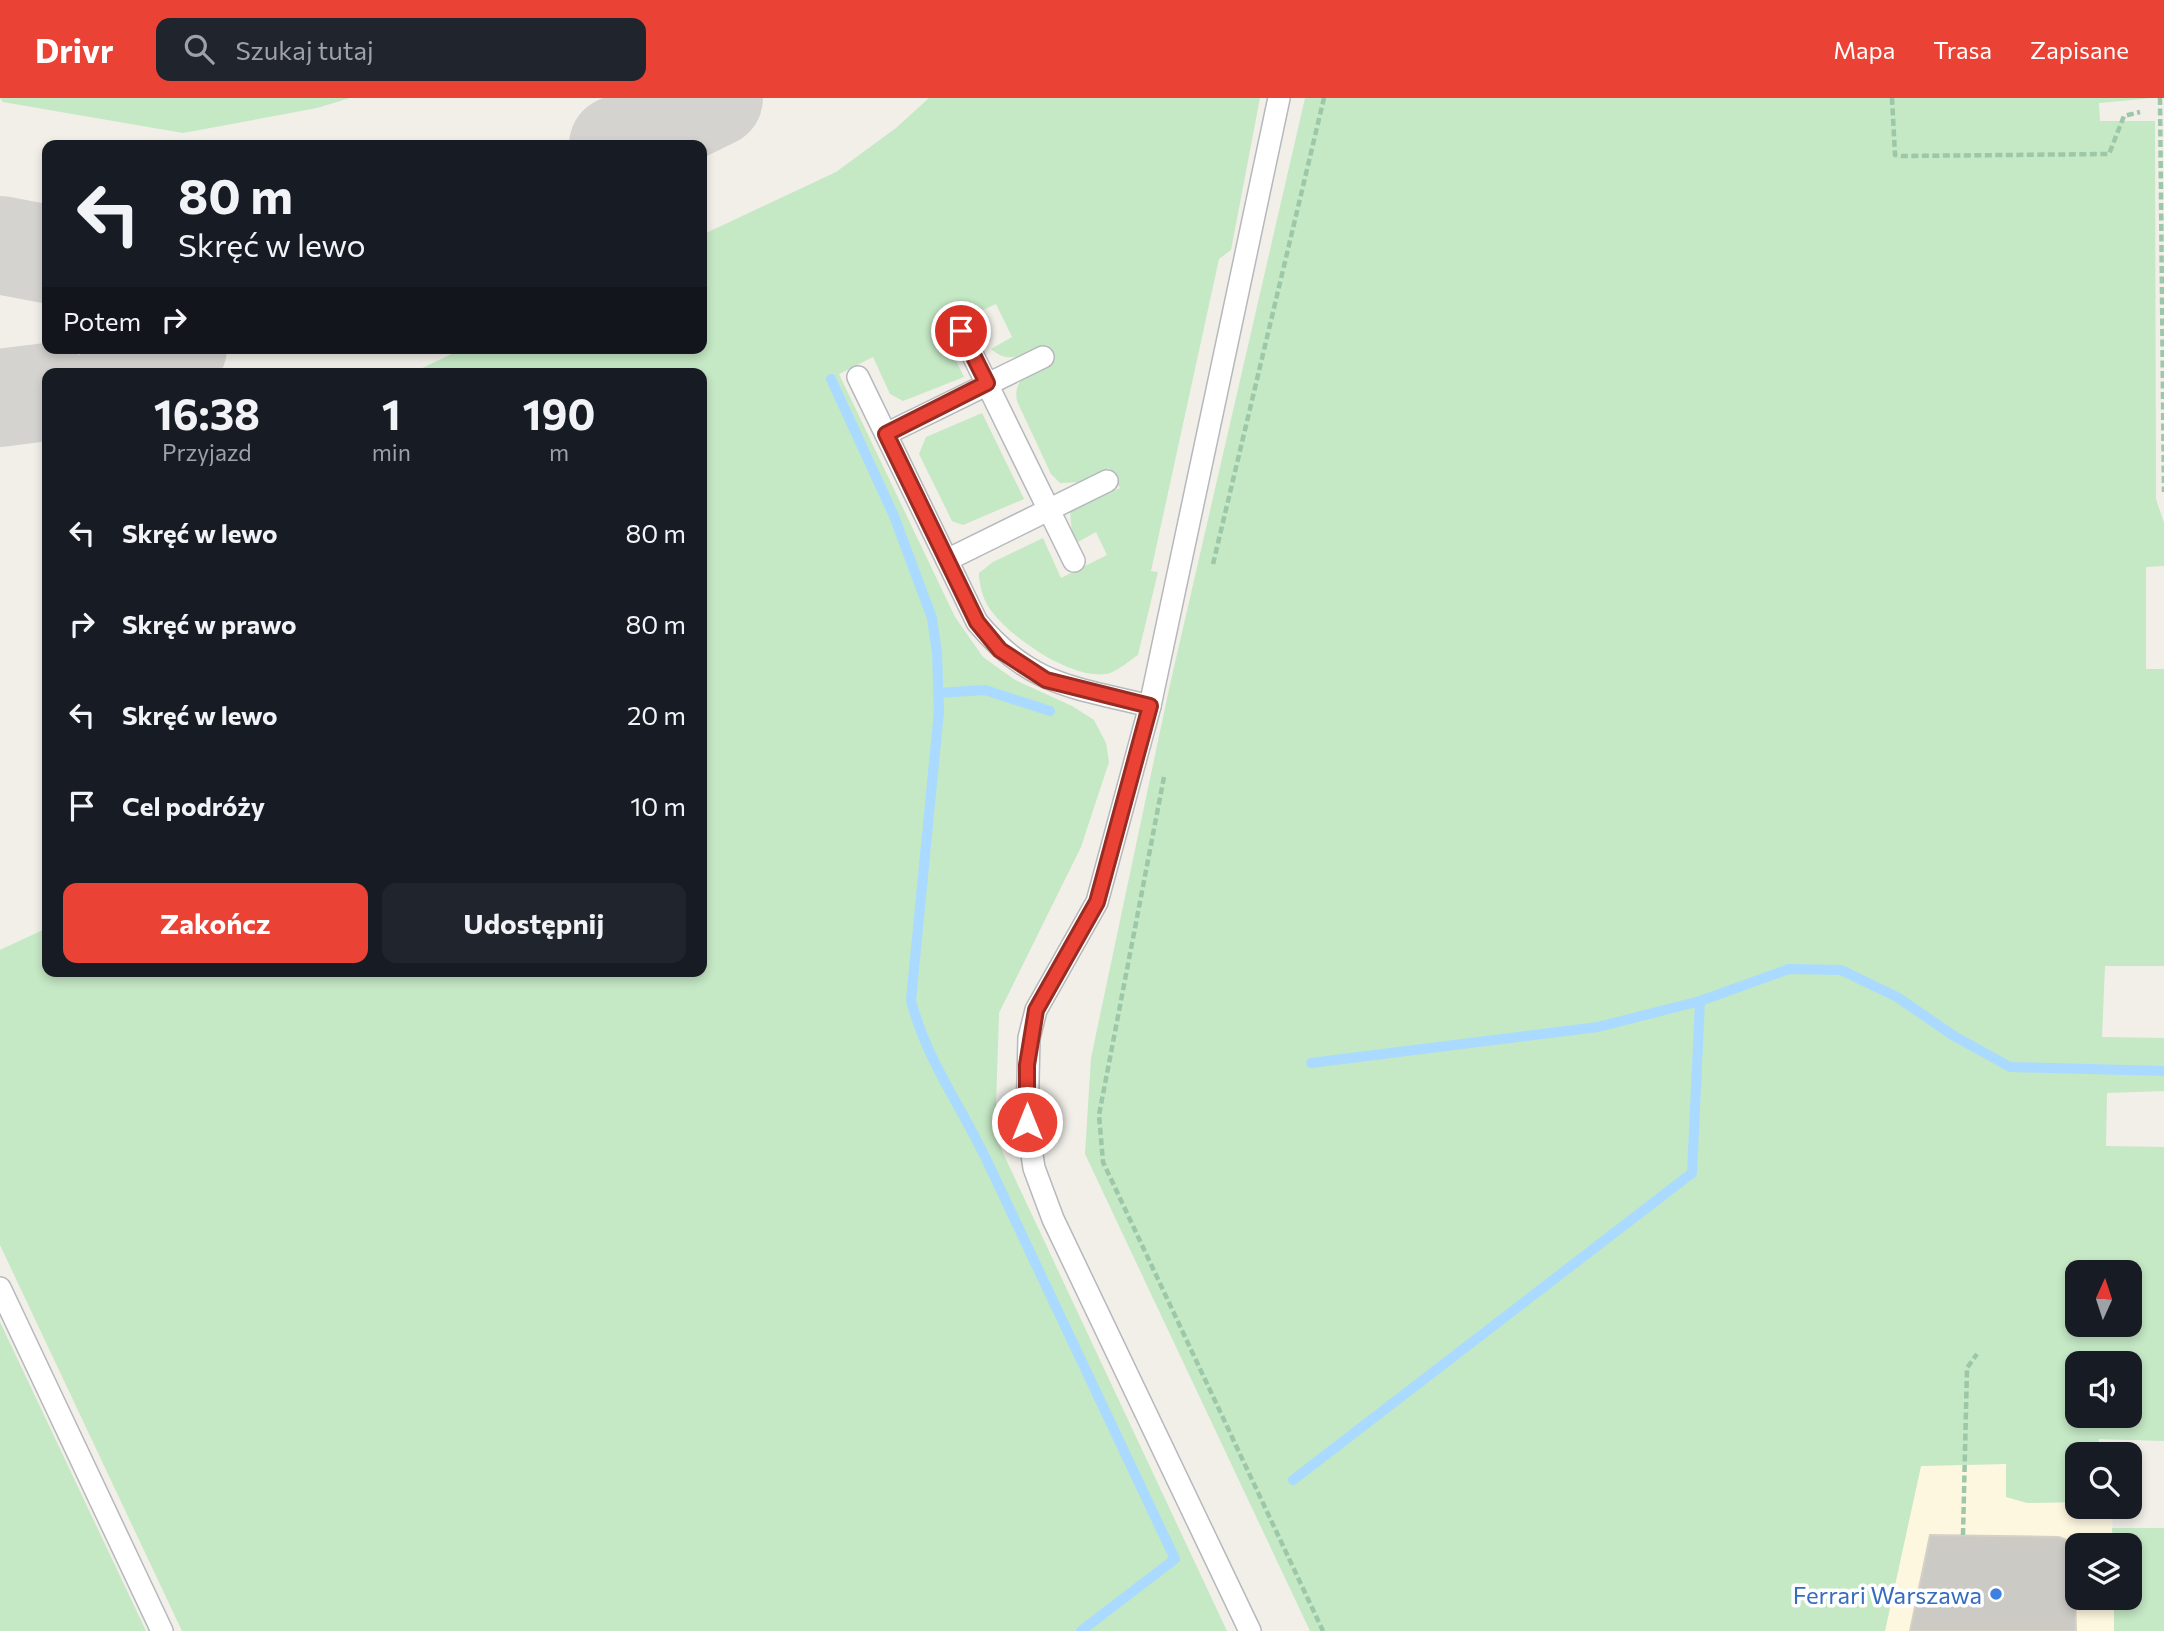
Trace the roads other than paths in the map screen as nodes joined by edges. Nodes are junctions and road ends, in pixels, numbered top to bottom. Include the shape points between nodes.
1 (1279, 98) edge
2 (961, 331) dead end
3 (1043, 357) dead end
4 (858, 377) dead end
5 (987, 383) junction
6 (886, 434) junction
7 (1107, 481) dead end
8 (1048, 508) junction
9 (947, 560) junction
10 (1074, 561) dead end
11 (1150, 706) junction
12 (0, 1288) edge
13 (162, 1631) edge
14 (1250, 1631) edge

1 - 11 lane
2 - 5 lane
3 - 5 lane
4 - 6 lane
5 - 6 lane
5 - 8 lane
6 - 9 lane
7 - 8 lane
8 - 9 lane
8 - 10 lane
9 - 11 lane via 977,622 1000,650 1046,680
11 - 14 lane via 1097,902 1036,1010 1027,1065 1027,1122 1034,1168 1053,1219
12 - 13 lane

